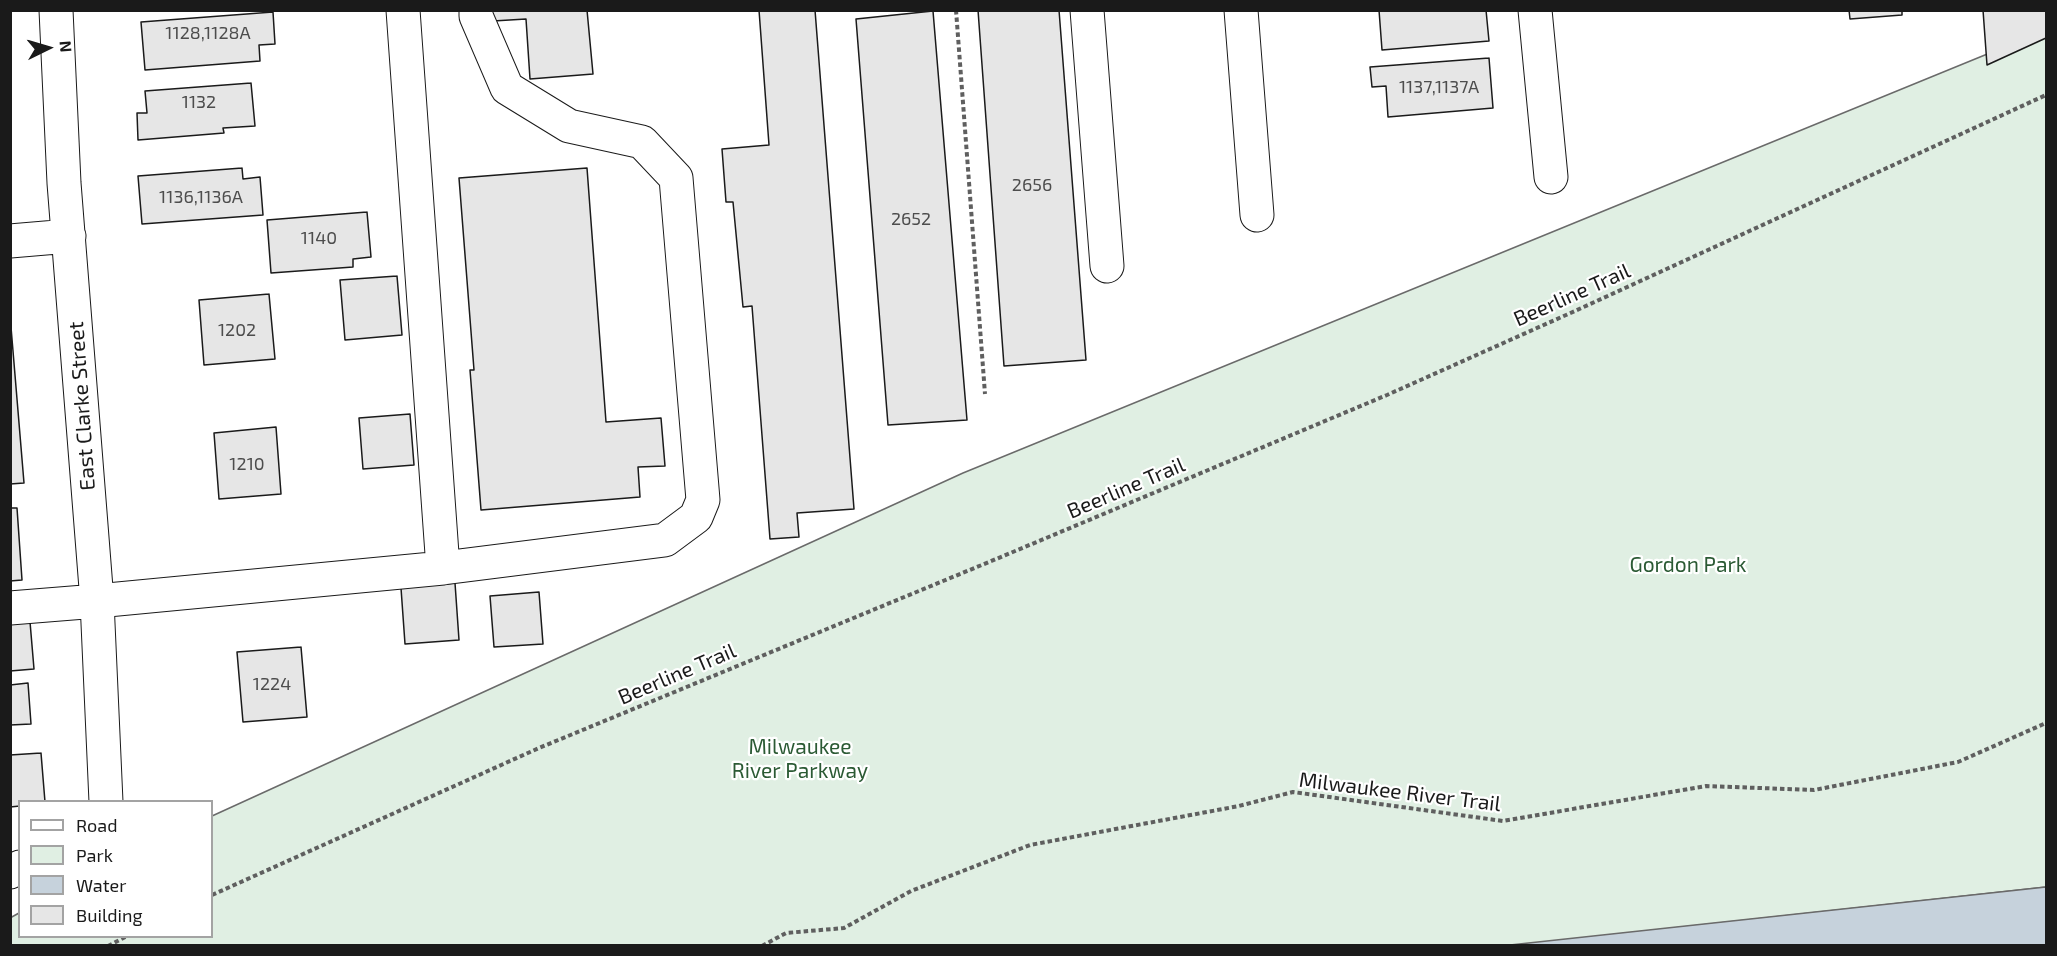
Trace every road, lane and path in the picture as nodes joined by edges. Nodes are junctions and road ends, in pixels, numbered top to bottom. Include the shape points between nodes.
1 (56, 10) edge
2 (403, 10) edge
3 (476, 10) edge
4 (957, 10) edge
5 (1087, 10) edge
6 (1241, 10) edge
7 (1535, 10) edge
8 (2046, 95) edge
9 (1551, 177) dead end
10 (1257, 215) dead end
11 (69, 236) junction
12 (10, 241) edge
13 (1107, 266) dead end
14 (985, 394) dead end
15 (443, 568) junction
16 (97, 601) junction
17 (10, 608) edge
18 (2046, 723) edge
19 (106, 800) edge
20 (213, 895) edge
21 (762, 945) edge

1 - 11 street, East Clarke Street
2 - 15 street
3 - 15 street via 507,88 569,126 642,141 676,178 703,500 696,517 665,540
4 - 14 path
5 - 13 street
6 - 10 street
7 - 9 street
8 - 20 path, Beerline Trail via 1387,395 549,743
11 - 12 street
11 - 16 street, East Clarke Street
15 - 16 street
16 - 17 street
16 - 19 street, East Clarke Street
18 - 21 path, Milwaukee River Trail via 1958,762 1814,789 1706,786 1503,821 1293,792 1239,806 1030,845 911,891 844,928 786,933

